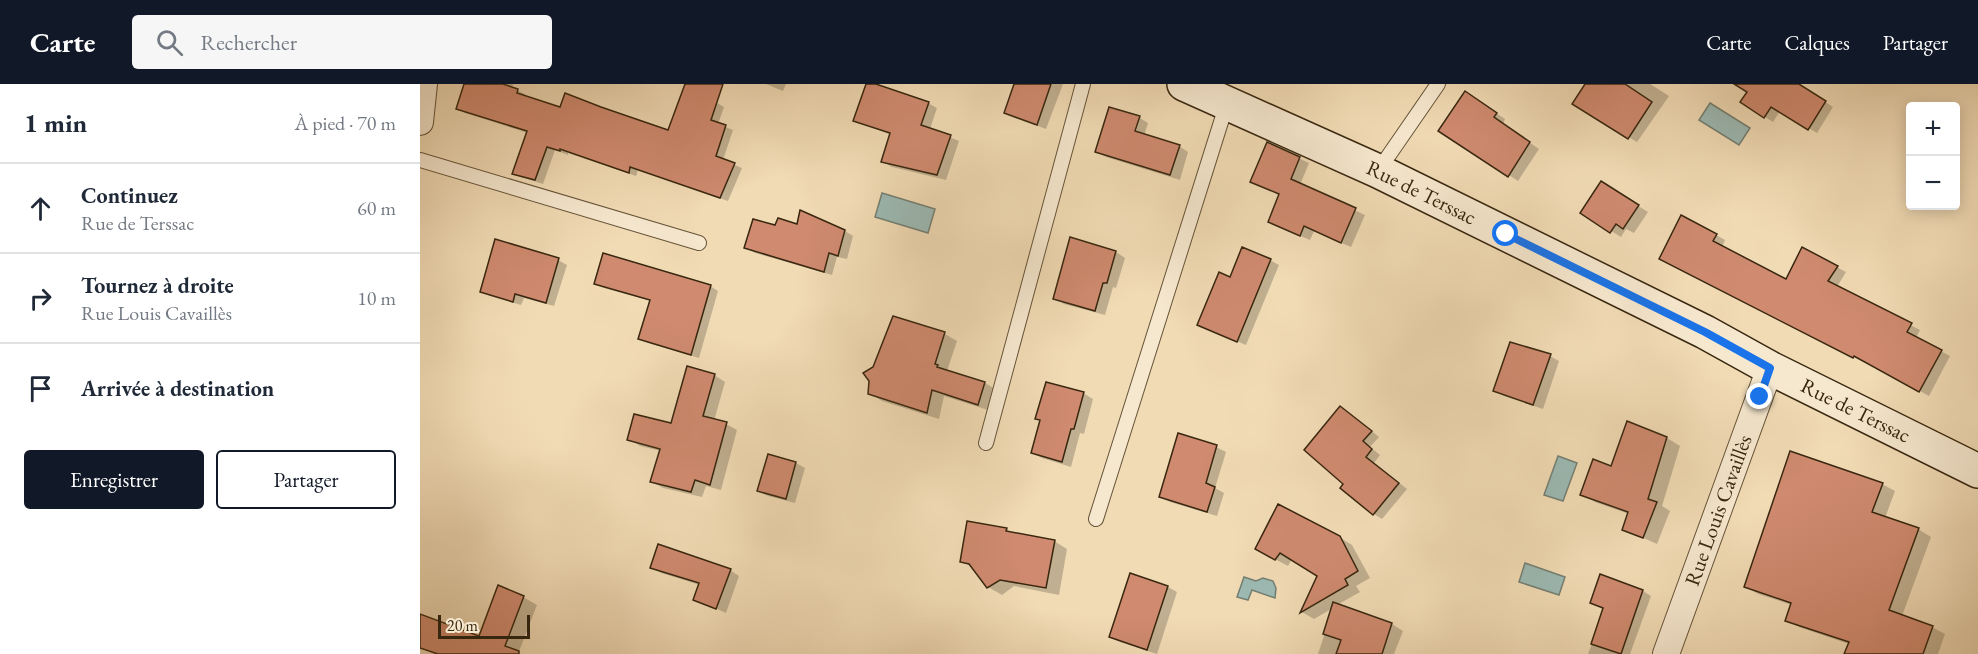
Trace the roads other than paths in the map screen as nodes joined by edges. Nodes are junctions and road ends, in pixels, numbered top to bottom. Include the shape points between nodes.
1 (424, 84) edge
2 (1083, 84) edge
3 (1184, 84) edge
4 (1438, 84) edge
5 (1227, 102) junction
6 (420, 122) edge
7 (420, 160) edge
8 (1378, 171) junction
9 (699, 243) dead end
10 (1770, 368) junction
11 (986, 443) dead end
12 (1978, 471) edge
13 (1096, 519) dead end
14 (1666, 654) edge

1 - 6 street
2 - 11 lane
3 - 5 street, Rue de Terssac
4 - 8 lane
5 - 8 street, Rue de Terssac
5 - 13 lane
7 - 9 lane
8 - 10 street, Rue de Terssac
10 - 12 street, Rue de Terssac
10 - 14 street, Rue Louis Cavaillès

